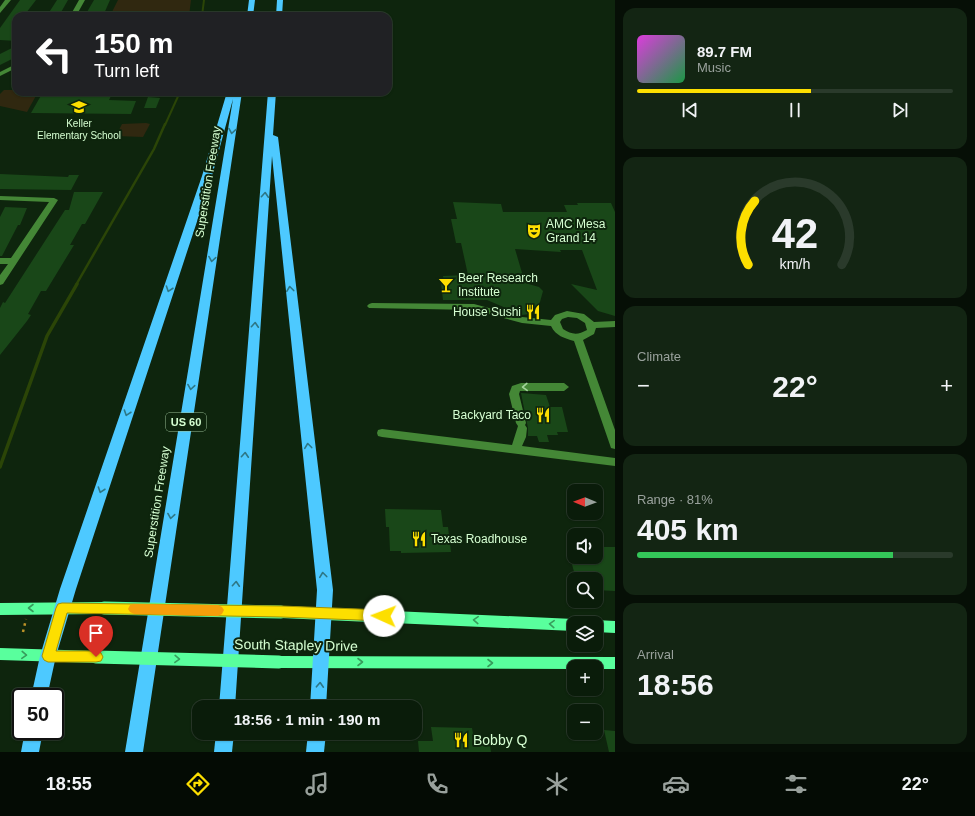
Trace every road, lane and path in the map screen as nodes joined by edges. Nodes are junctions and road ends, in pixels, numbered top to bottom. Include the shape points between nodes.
1 (8, 0) edge
2 (82, 0) edge
3 (252, 0) edge
4 (280, 0) edge
5 (0, 11) edge
6 (75, 12) edge
7 (250, 12) edge
8 (279, 12) edge
9 (12, 68) edge
10 (0, 74) edge
11 (230, 96) edge
12 (237, 96) edge
13 (272, 96) edge
14 (271, 106) junction
15 (0, 198) edge
16 (0, 261) edge
17 (14, 261) junction
18 (0, 282) edge
19 (372, 306) dead end
20 (554, 323) junction
21 (615, 324) edge
22 (591, 325) junction
23 (578, 338) junction
24 (564, 387) dead end
25 (382, 433) dead end
26 (615, 445) edge
27 (515, 450) junction
28 (615, 462) edge
29 (62, 608) junction
30 (0, 609) edge
31 (324, 614) junction
32 (26, 618) dead end
33 (567, 625) edge
34 (603, 626) edge
35 (615, 627) edge
36 (23, 632) dead end
37 (0, 654) edge
38 (48, 656) junction
39 (321, 662) junction
40 (615, 663) edge
41 (41, 688) edge
42 (228, 700) edge
43 (318, 700) edge
44 (32, 740) edge
45 (224, 740) edge
46 (316, 740) edge
47 (30, 752) edge
48 (134, 752) edge
49 (223, 752) edge
50 (315, 752) edge

1 - 5 street
2 - 6 street
3 - 7 highway
4 - 8 highway
9 - 10 street
11 -> 29 highway via 207,176
12 -> 48 highway, Superstition Freeway / US 60
13 - 14 highway
31 -> 14 highway via 325,590
42 -> 14 highway
15 - 17 street via 54,200
16 - 17 street
17 - 18 street
19 - 20 street via 474,308 522,320
20 - 22 street via 558,316 567,314 585,318
20 - 23 street via 561,333
21 - 22 street
22 - 23 street via 591,332
23 - 26 street
24 -> 27 street via 516,388 514,394 521,437
25 - 27 street
27 - 28 street
29 -> 30 main road
29 - 31 main road, bridge
29 - 38 highway
33 -> 31 main road
31 - 39 highway
32 - 36 path
34 - 35 main road
37 -> 38 main road, South Stapley Drive
38 -> 39 main road, South Stapley Drive, bridge
38 - 41 highway
39 -> 40 main road, South Stapley Drive
43 -> 39 highway
44 - 47 highway
45 - 49 highway
46 - 50 highway

